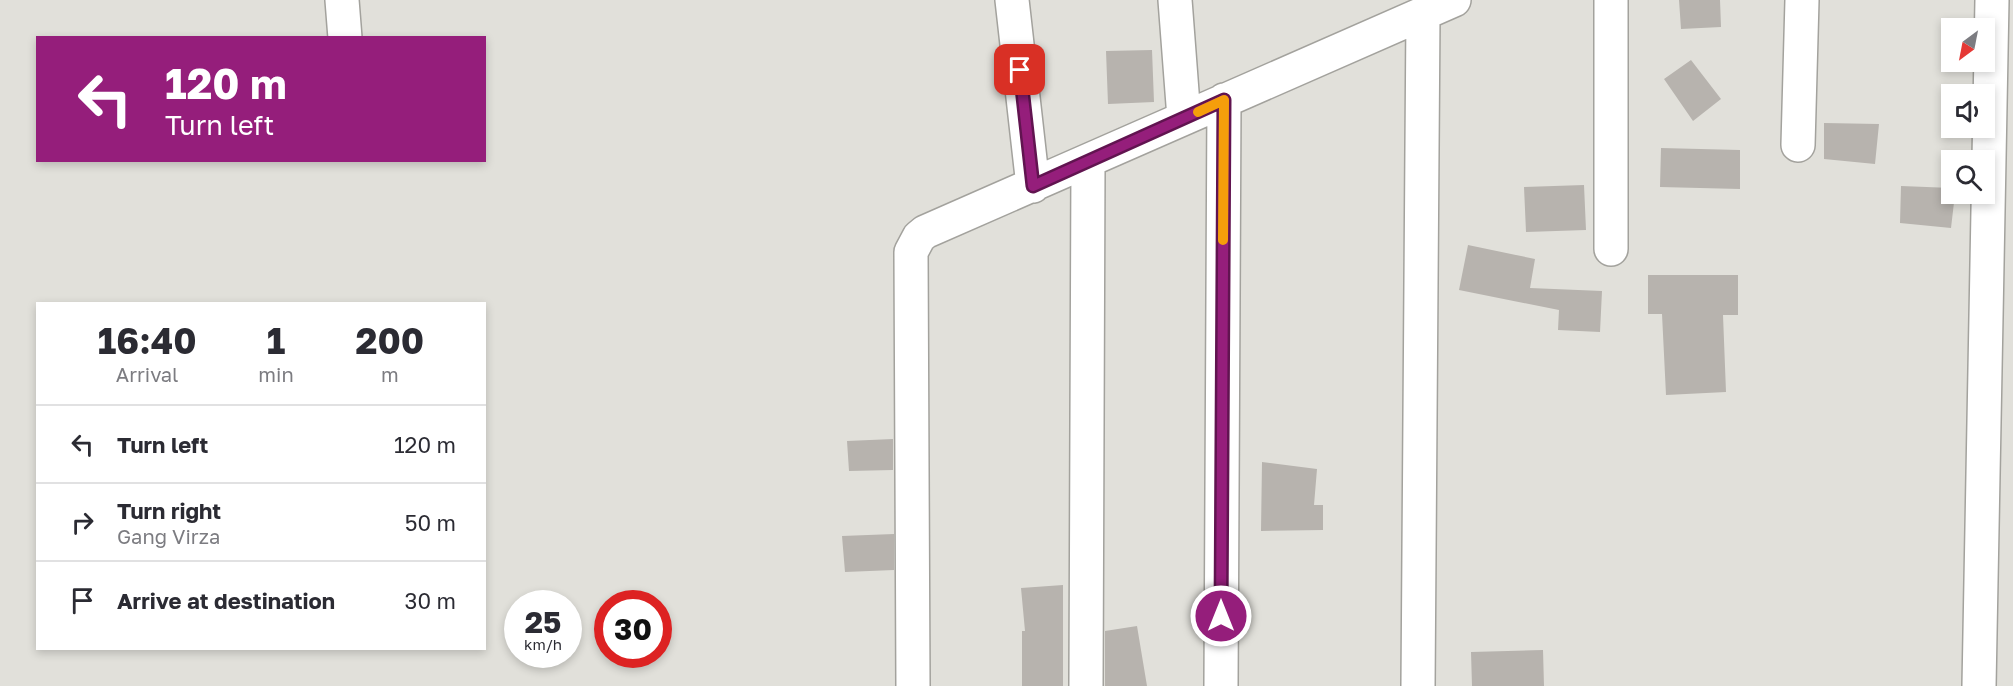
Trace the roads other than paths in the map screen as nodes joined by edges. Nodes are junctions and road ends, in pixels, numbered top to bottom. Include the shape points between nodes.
1 (342, 0) edge
2 (1012, 0) edge
3 (1175, 0) edge
4 (1454, 0) edge
5 (1611, 0) edge
6 (1802, 0) edge
7 (1992, 0) edge
8 (1423, 14) junction
9 (345, 36) edge
10 (1224, 100) junction
11 (1184, 118) junction
12 (1798, 145) dead end
13 (1088, 162) junction
14 (1033, 186) junction
15 (1611, 249) dead end
16 (913, 686) edge
17 (1086, 686) edge
18 (1221, 686) edge
19 (1418, 686) edge
20 (1979, 686) edge

1 - 9 street
2 - 14 street
3 - 11 street
4 - 8 street
5 - 15 street
6 - 12 street
7 - 20 street
8 - 10 street
8 - 19 street
10 - 11 street
10 - 18 street
11 - 13 street
13 - 14 street
13 - 17 street
14 - 16 street via 925,232 911,252

